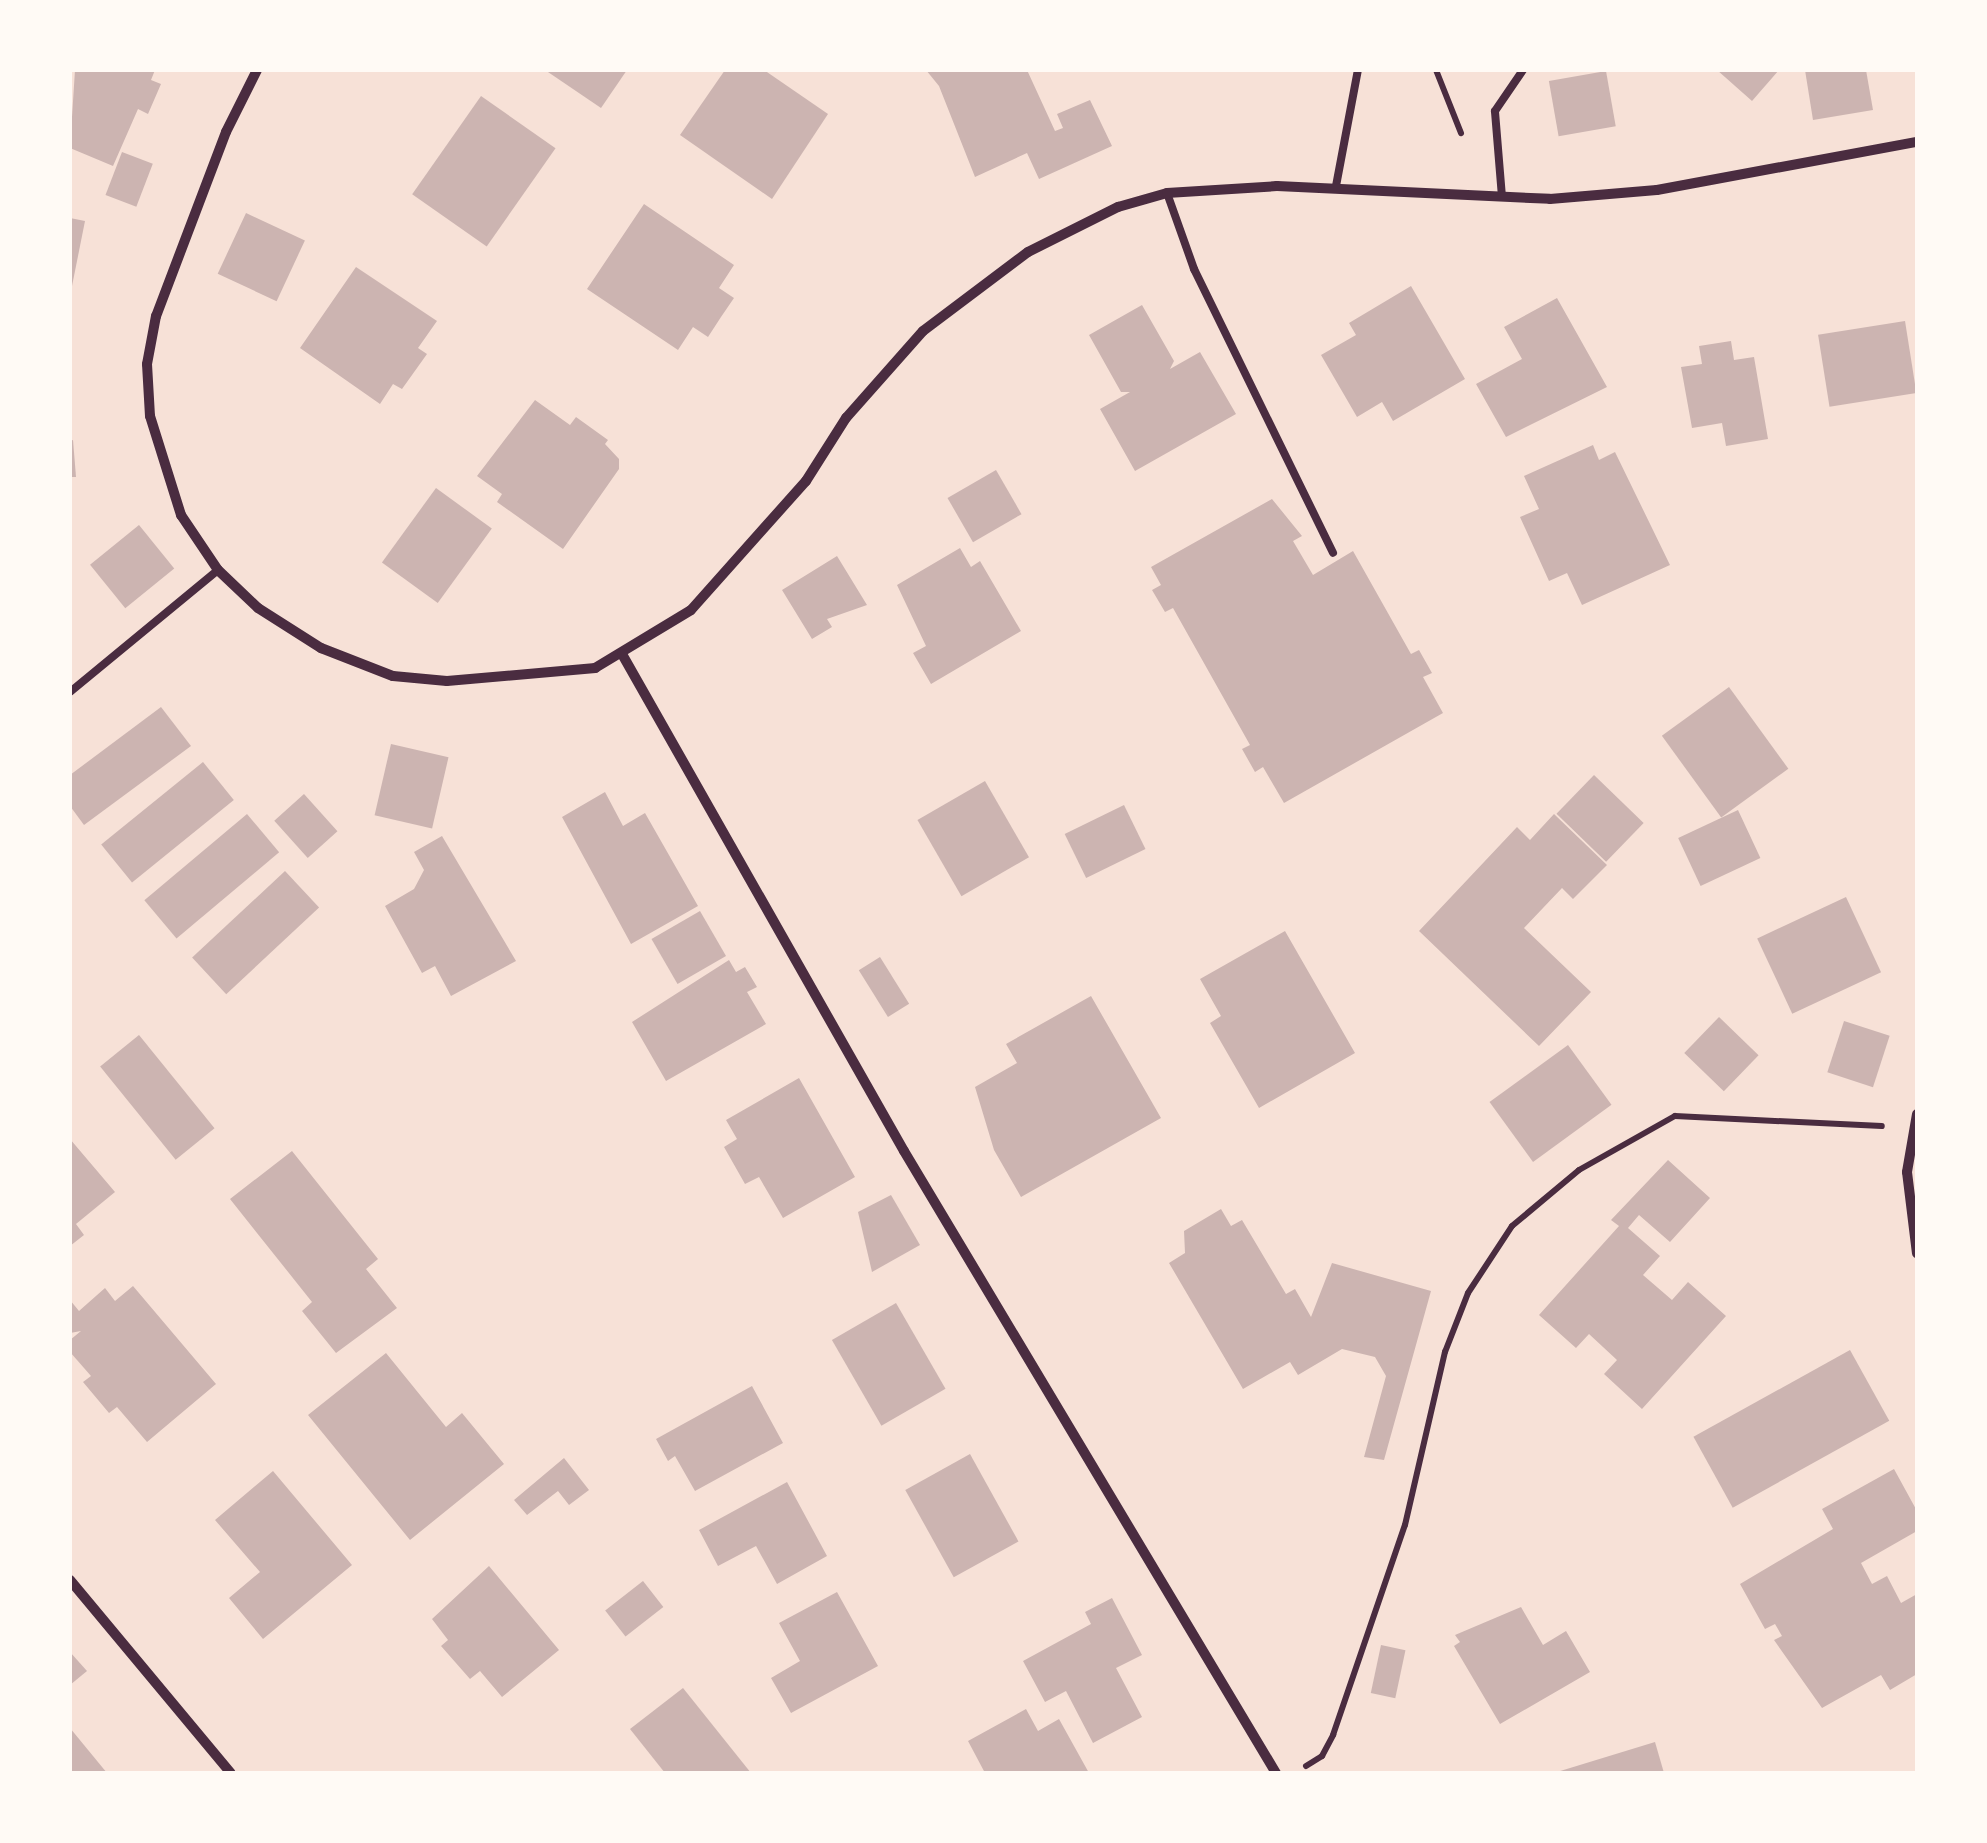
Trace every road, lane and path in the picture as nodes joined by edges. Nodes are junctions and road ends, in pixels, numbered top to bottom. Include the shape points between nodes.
1 (258, 70) edge
2 (1358, 70) edge
3 (1522, 70) edge
4 (1917, 142) edge
5 (1336, 186) junction
6 (1166, 192) junction
7 (1502, 197) junction
8 (1333, 553) dead end
9 (218, 570) junction
10 (622, 654) junction
11 (70, 692) edge
12 (1917, 1114) edge
13 (1913, 1130) junction
14 (1917, 1253) edge
15 (70, 1580) edge
16 (232, 1773) edge
17 (1276, 1773) edge
18 (1295, 1773) edge

1 - 9 street via 156,316 147,364 150,416 181,515
2 - 5 lane
3 - 7 lane via 1496,111
4 - 7 street via 1658,190
5 - 6 street
5 - 7 street
6 - 8 lane via 1194,269
6 - 10 street via 1118,206 1028,252 924,331 691,610
9 - 10 street via 258,608 321,648 393,676 560,676
9 - 11 lane
10 - 17 street via 904,1152
12 - 13 street
13 - 14 street via 1908,1172
13 - 18 path via 1675,1116 1579,1170 1512,1226 1468,1293 1445,1352 1404,1524 1333,1735 1322,1756
15 - 16 street

